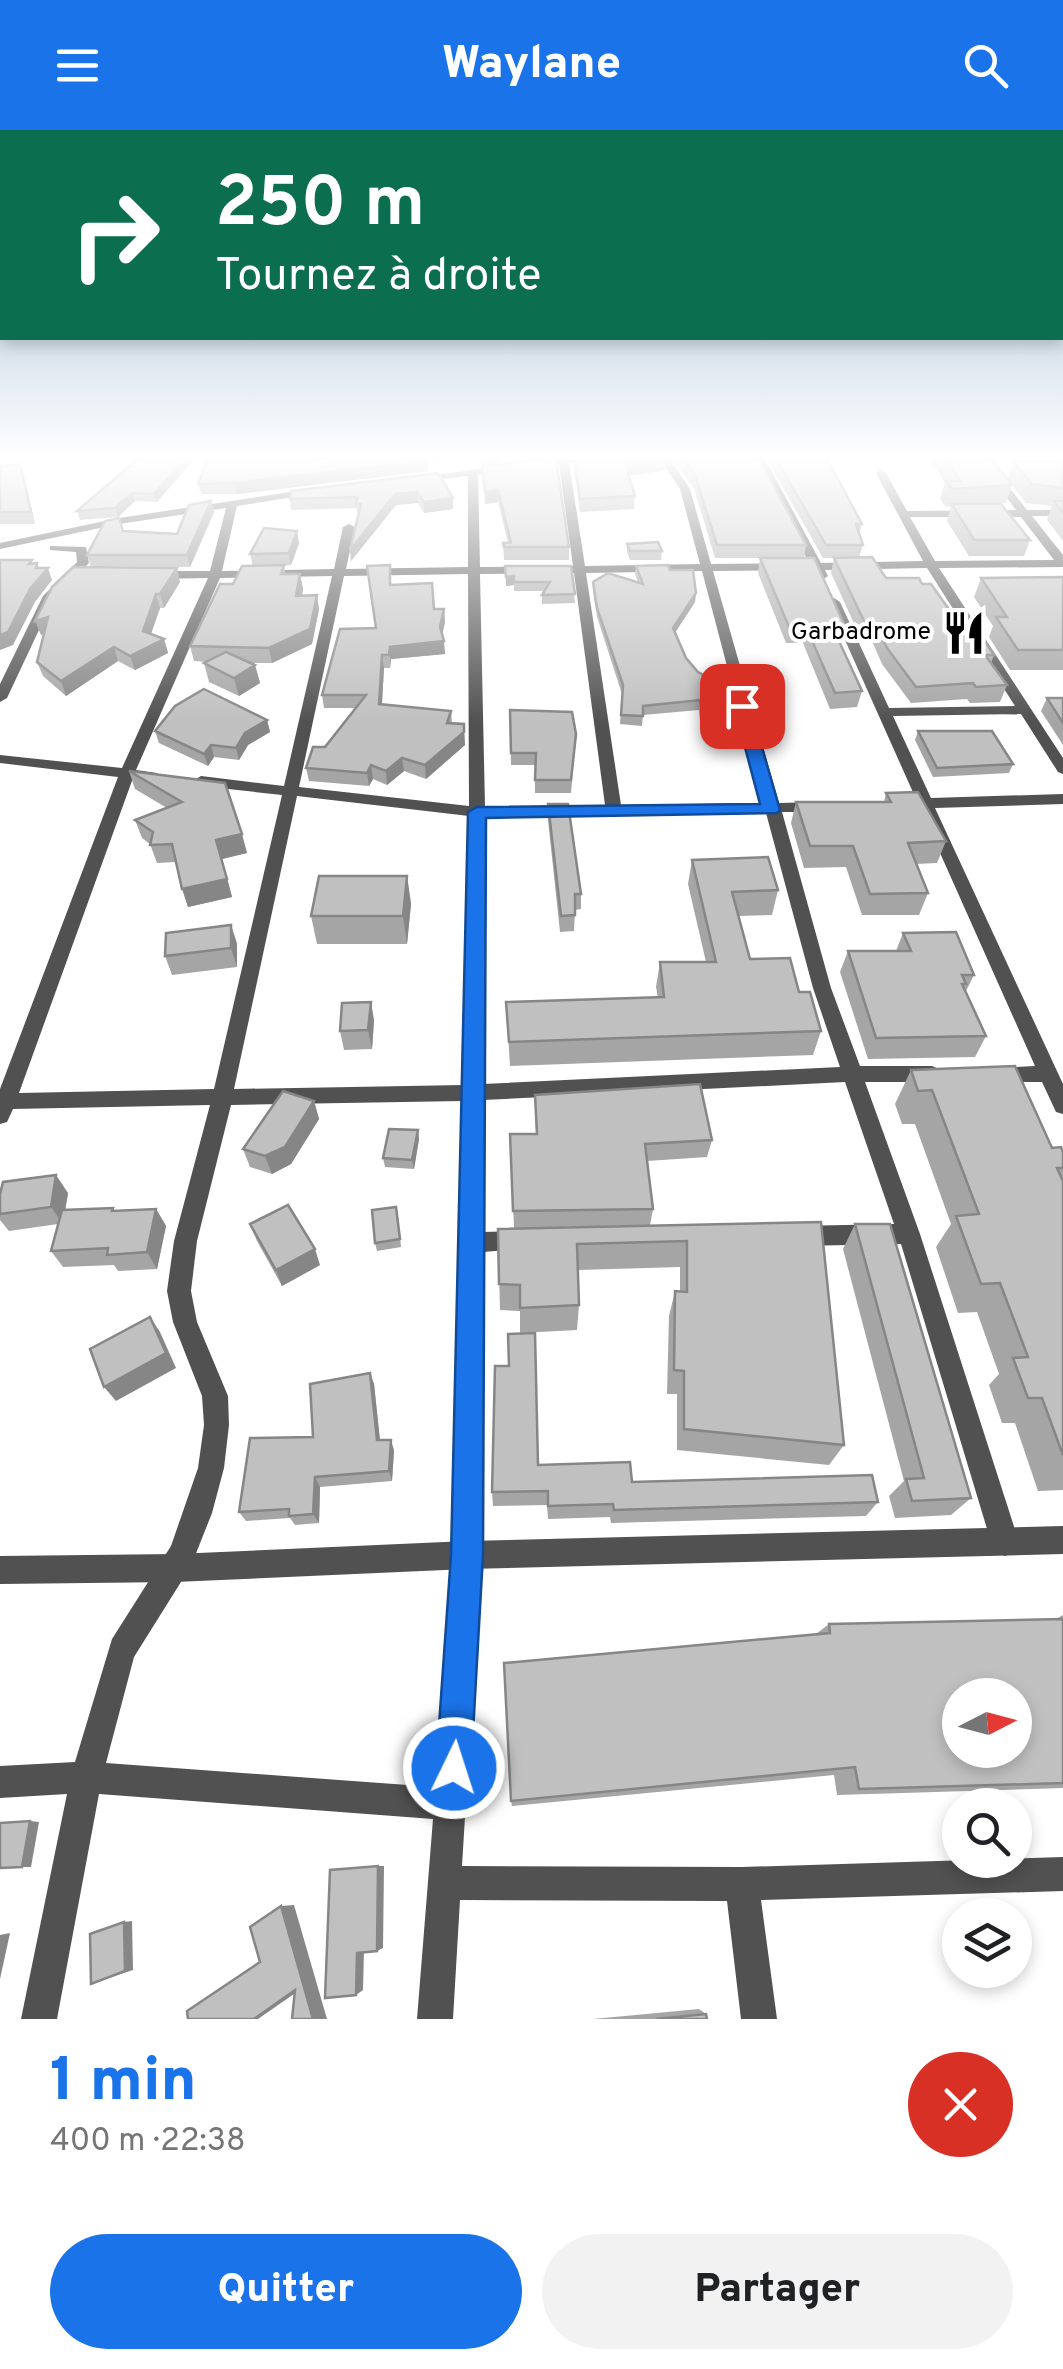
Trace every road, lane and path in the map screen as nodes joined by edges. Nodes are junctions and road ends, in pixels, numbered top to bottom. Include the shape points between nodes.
1 (222, 547) edge
2 (345, 547) edge
3 (473, 547) edge
4 (577, 547) edge
5 (698, 547) edge
6 (808, 547) edge
7 (922, 547) edge
8 (54, 548) dead end
9 (1063, 563) edge
10 (932, 565) junction
11 (818, 566) junction
12 (703, 567) junction
13 (473, 568) junction
14 (580, 568) junction
15 (341, 571) junction
16 (70, 573) junction
17 (86, 573) edge
18 (139, 575) edge
19 (215, 575) junction
20 (0, 698) edge
21 (1026, 710) junction
22 (884, 712) junction
23 (0, 759) edge
24 (1063, 769) edge
25 (126, 773) junction
26 (163, 777) edge
27 (182, 779) edge
28 (291, 791) junction
29 (1063, 799) edge
30 (923, 803) junction
31 (885, 804) edge
32 (847, 806) edge
33 (771, 810) junction
34 (614, 811) junction
35 (477, 812) junction
36 (850, 1074) junction
37 (1048, 1074) junction
38 (472, 1092) junction
39 (220, 1097) junction
40 (2, 1106) edge
41 (1063, 1106) edge
42 (909, 1234) junction
43 (775, 1236) edge
44 (545, 1240) edge
45 (468, 1242) junction
46 (1063, 1540) edge
47 (1005, 1542) junction
48 (467, 1555) junction
49 (175, 1568) junction
50 (0, 1570) edge
51 (88, 1777) junction
52 (0, 1782) edge
53 (452, 1804) junction
54 (1063, 1874) edge
55 (446, 1884) junction
56 (742, 1884) junction
57 (39, 2019) edge
58 (435, 2019) edge
59 (759, 2019) edge

1 - 19 street
2 - 15 street
3 - 13 street
4 - 14 street
5 - 12 street
6 - 11 street
7 - 10 street
8 - 16 street via 85,551
9 - 10 street
10 - 11 street
10 - 21 street
11 - 12 street
11 - 22 street
12 - 14 street
12 - 33 street
13 - 14 street
13 - 15 street
13 - 35 street
14 - 34 street
15 - 19 street
15 - 28 street
16 - 17 street
16 - 20 street via 49,596
18 - 19 street
19 - 25 street
21 - 22 street
21 - 24 street
22 - 30 street
23 - 25 street
25 - 26 street
25 - 40 street
27 - 28 street
28 - 35 street
28 - 39 street
29 - 30 street
30 - 31 street
30 - 37 street
32 - 33 street
33 - 34 street
33 - 36 street
34 - 35 street
35 - 38 street
36 - 37 street
36 - 38 street
36 - 42 street
37 - 41 street
38 - 39 street
38 - 45 street
39 - 40 street
39 - 49 street via 180,1291 192,1343 216,1394 215,1431 208,1479
42 - 43 street
42 - 47 street
44 - 45 street
45 - 48 street
46 - 47 street
47 - 48 street
48 - 49 street
48 - 53 street
49 - 50 street
49 - 51 street via 118,1659
51 - 52 street
51 - 53 street
51 - 57 street
53 - 55 street
54 - 56 street
55 - 56 street
55 - 58 street
56 - 59 street

